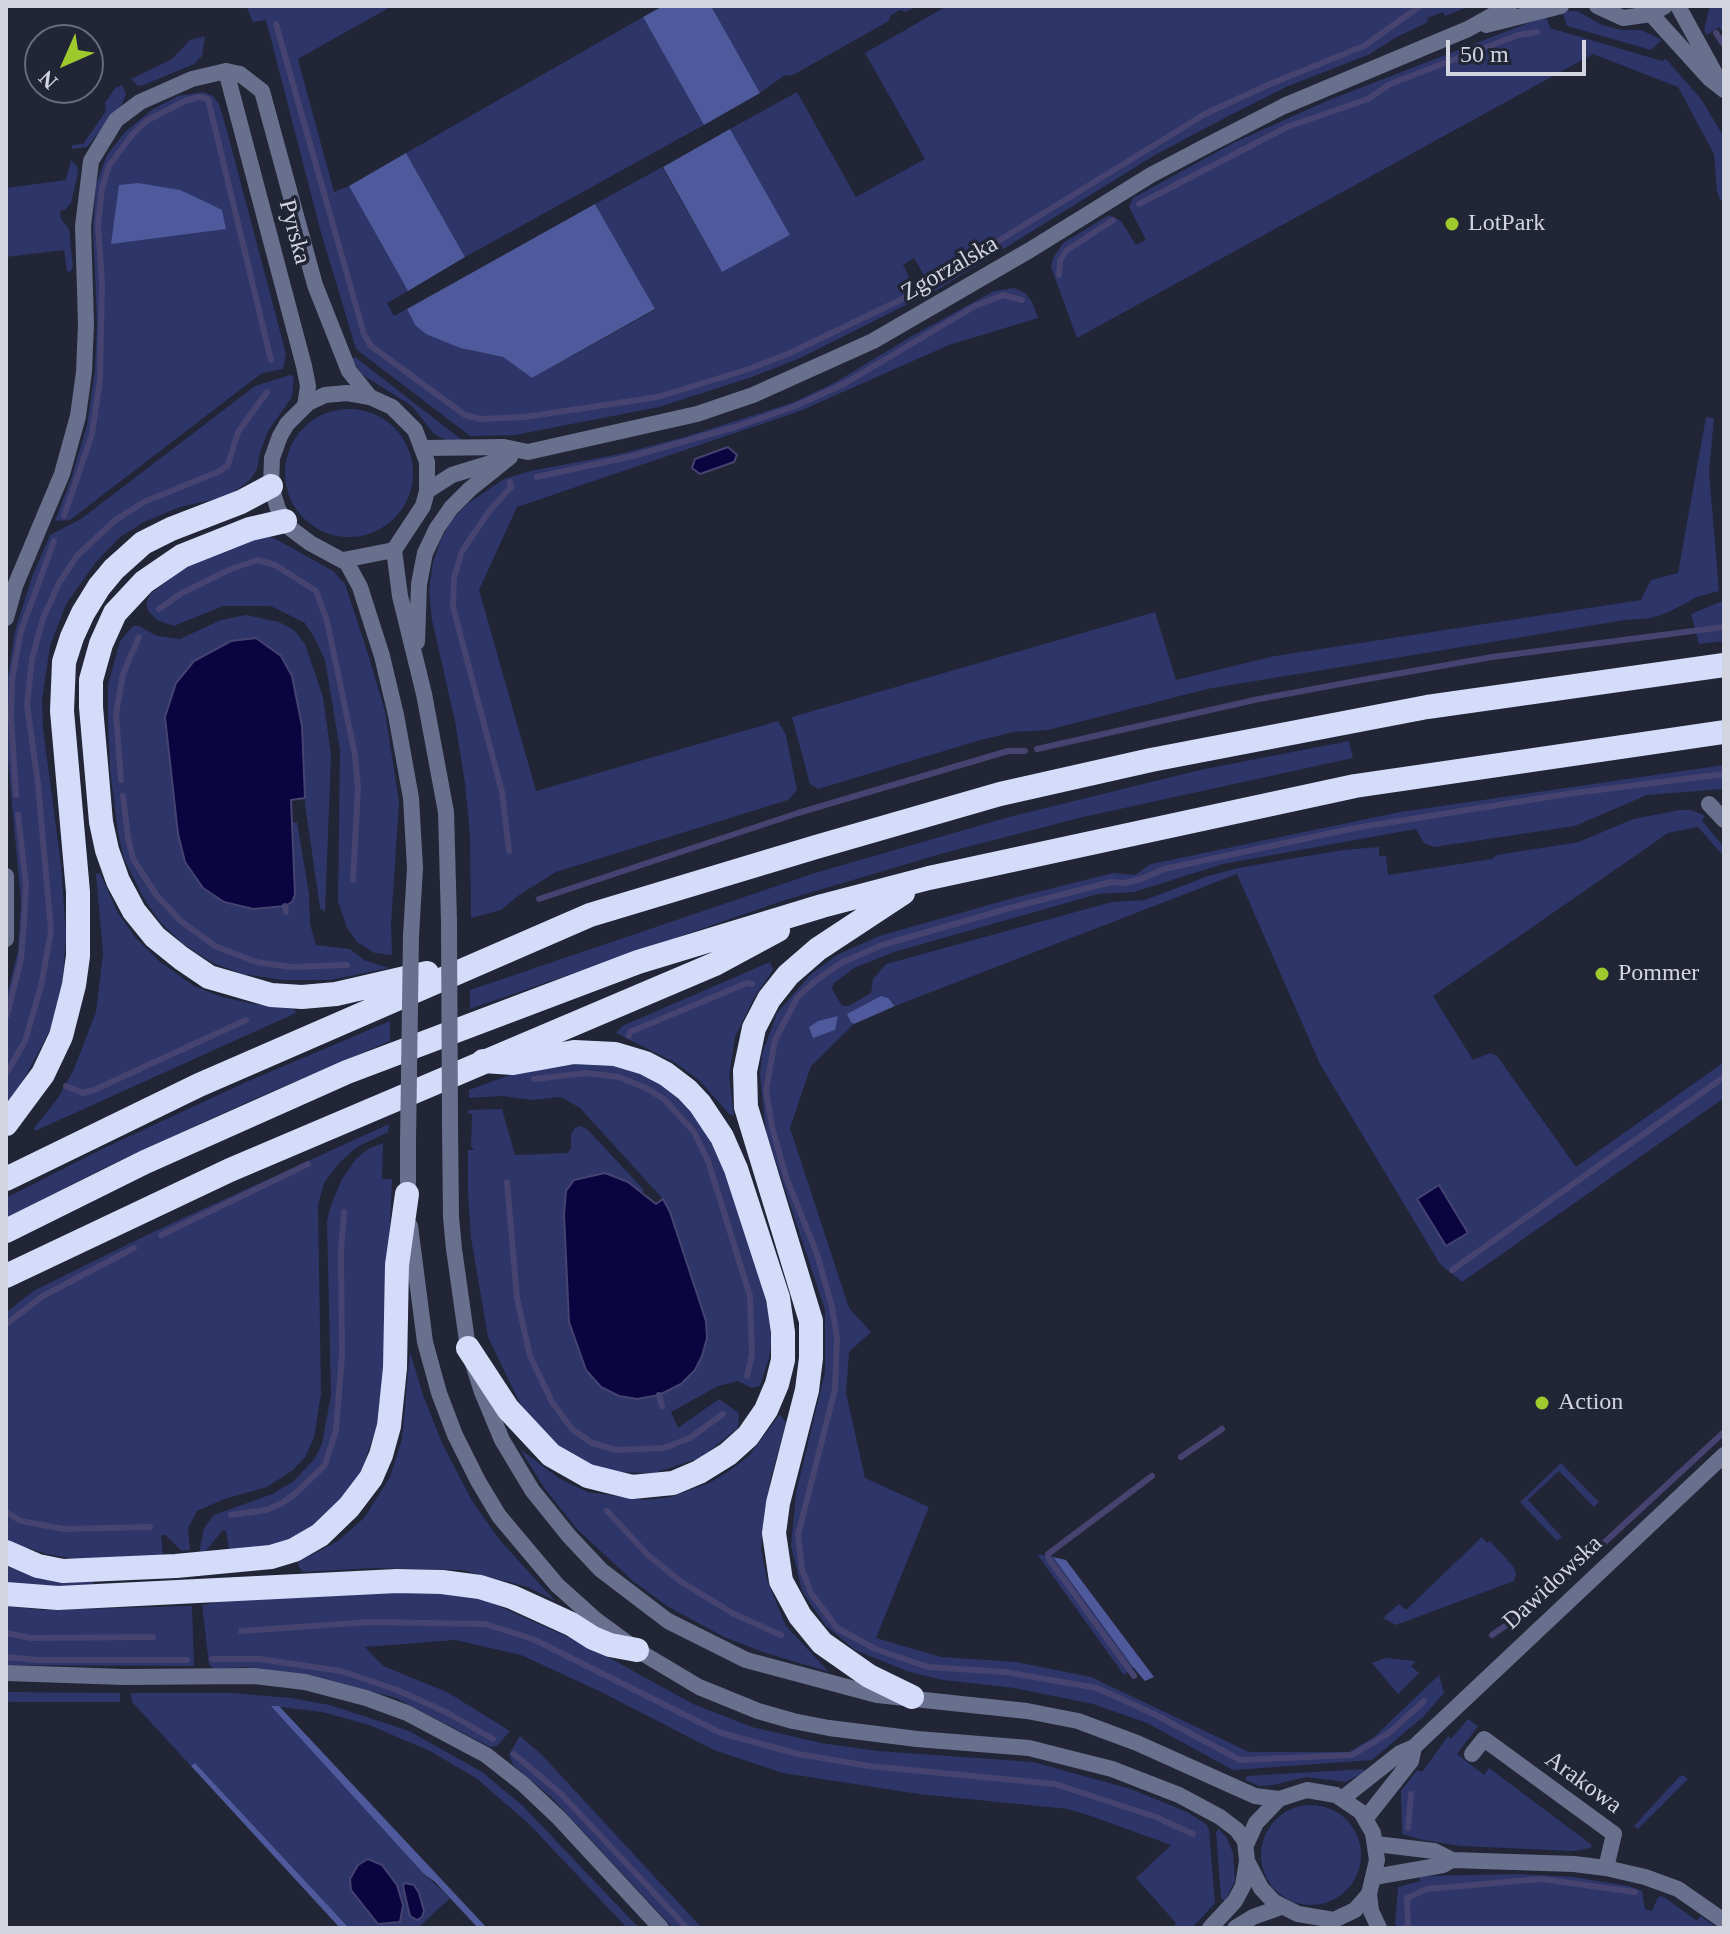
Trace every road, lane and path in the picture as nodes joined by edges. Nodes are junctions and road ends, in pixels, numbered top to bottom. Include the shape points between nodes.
1 (1509, 6) edge
2 (1561, 6) edge
3 (1597, 6) edge
4 (1678, 6) edge
5 (1658, 10) edge
6 (1468, 29) junction
7 (226, 71) junction
8 (1724, 89) edge
9 (370, 397) junction
10 (305, 406) junction
11 (424, 448) junction
12 (528, 452) junction
13 (510, 457) junction
14 (271, 486) junction
15 (427, 491) junction
16 (285, 521) junction
17 (394, 550) junction
18 (343, 560) junction
19 (6, 618) edge
20 (416, 660) junction
21 (1724, 665) edge
22 (1724, 732) edge
23 (1709, 804) dead end
24 (1724, 820) edge
25 (6, 876) edge
26 (929, 878) junction
27 (822, 906) junction
28 (6, 939) edge
29 (488, 959) junction
30 (483, 1061) junction
31 (6, 1124) edge
32 (6, 1179) edge
33 (407, 1194) junction
34 (6, 1231) edge
35 (39, 1259) junction
36 (6, 1276) edge
37 (6, 1293) edge
38 (468, 1348) junction
39 (1724, 1455) edge
40 (6, 1552) edge
41 (6, 1594) edge
42 (637, 1650) junction
43 (6, 1673) edge
44 (912, 1697) junction
45 (1414, 1747) junction
46 (1472, 1754) dead end
47 (1343, 1798) junction
48 (1279, 1799) junction
49 (1366, 1818) junction
50 (1376, 1844) junction
51 (1247, 1853) junction
52 (1452, 1860) junction
53 (1606, 1868) junction
54 (1374, 1877) junction
55 (1369, 1894) junction
56 (1281, 1907) junction
57 (1724, 1921) edge
58 (1338, 1924) edge
59 (661, 1928) edge
60 (1210, 1928) edge
61 (1235, 1928) edge
62 (1379, 1928) edge

1 - 6 street, Zgorzalska
2 - 6 street, Zgorzalska
3 - 5 street via 1623,18
4 - 8 street
5 - 8 street via 1710,79
6 - 12 street, Zgorzalska via 1346,78 1210,144 935,307 838,358 697,414
7 - 9 street, Pyrska via 247,78 266,97 315,285 349,371
7 - 10 street, Pyrska via 304,366
7 - 19 street via 158,92 132,107 116,120 91,161 83,226 86,323 78,416 62,474
9 - 10 street via 325,395
9 - 11 street via 404,416
10 - 14 street via 274,447
11 - 12 street, Zgorzalska via 504,447
11 - 15 street
12 - 13 street
13 - 15 street via 452,475
13 - 20 street via 451,508 425,553
14 - 16 street
14 - 31 highway via 143,543 99,587 77,625 64,662 62,711 78,892 74,985 61,1036 43,1074
15 - 17 street
16 - 18 street via 310,543
16 - 29 highway via 182,556 144,582 115,613 91,680 91,707 101,822 118,881 155,937 181,958 209,977 271,995 336,994
17 - 18 street
17 - 20 street
18 - 33 street, bridge via 360,587 382,656 404,754 414,836
20 - 38 street, bridge via 446,812 451,1217
21 - 29 highway via 1427,707 1000,794 590,915
22 - 26 highway via 1355,786
23 - 24 street
25 - 28 street
26 - 27 highway
26 - 44 highway via 874,910 788,975 754,1028 745,1071 746,1107 811,1321 807,1390 774,1533 781,1581 822,1643 869,1676
27 - 30 highway via 715,964
27 - 34 highway via 638,962 347,1072
29 - 32 highway via 199,1085
30 - 35 highway
30 - 38 highway via 513,1063 574,1052 615,1054 655,1068 687,1090 722,1137 736,1169 778,1298 783,1360 766,1410 728,1454 673,1483 632,1487 602,1482 551,1455 508,1409
33 - 40 highway via 385,1441 371,1478 320,1535 271,1557 212,1565 63,1571
33 - 42 street via 425,1342 444,1407 478,1481 499,1516 557,1585
35 - 36 highway
35 - 37 highway
38 - 44 street via 502,1440 532,1490 601,1570 631,1594 668,1621 746,1660 877,1695
39 - 45 street, Dawidowska
41 - 42 highway via 58,1598 442,1582 512,1597 602,1641
42 - 51 street via 699,1687 793,1721 1029,1748 1112,1769 1220,1817 1237,1830
43 - 59 street via 254,1676 305,1682 407,1713 486,1755 523,1784
44 - 48 street via 1078,1721 1255,1796
45 - 47 street, Dawidowska
45 - 49 street, Dawidowska via 1411,1761
46 - 53 street, Arakowa via 1484,1739 1614,1834
47 - 48 street via 1317,1790
47 - 49 street
48 - 51 street via 1256,1823
49 - 50 street
50 - 52 street via 1434,1851
50 - 54 street
51 - 56 street via 1261,1888
51 - 60 street via 1243,1886
52 - 53 street
52 - 54 street
53 - 57 street via 1668,1885
54 - 55 street
55 - 58 street
55 - 62 street
56 - 58 street
56 - 61 street

